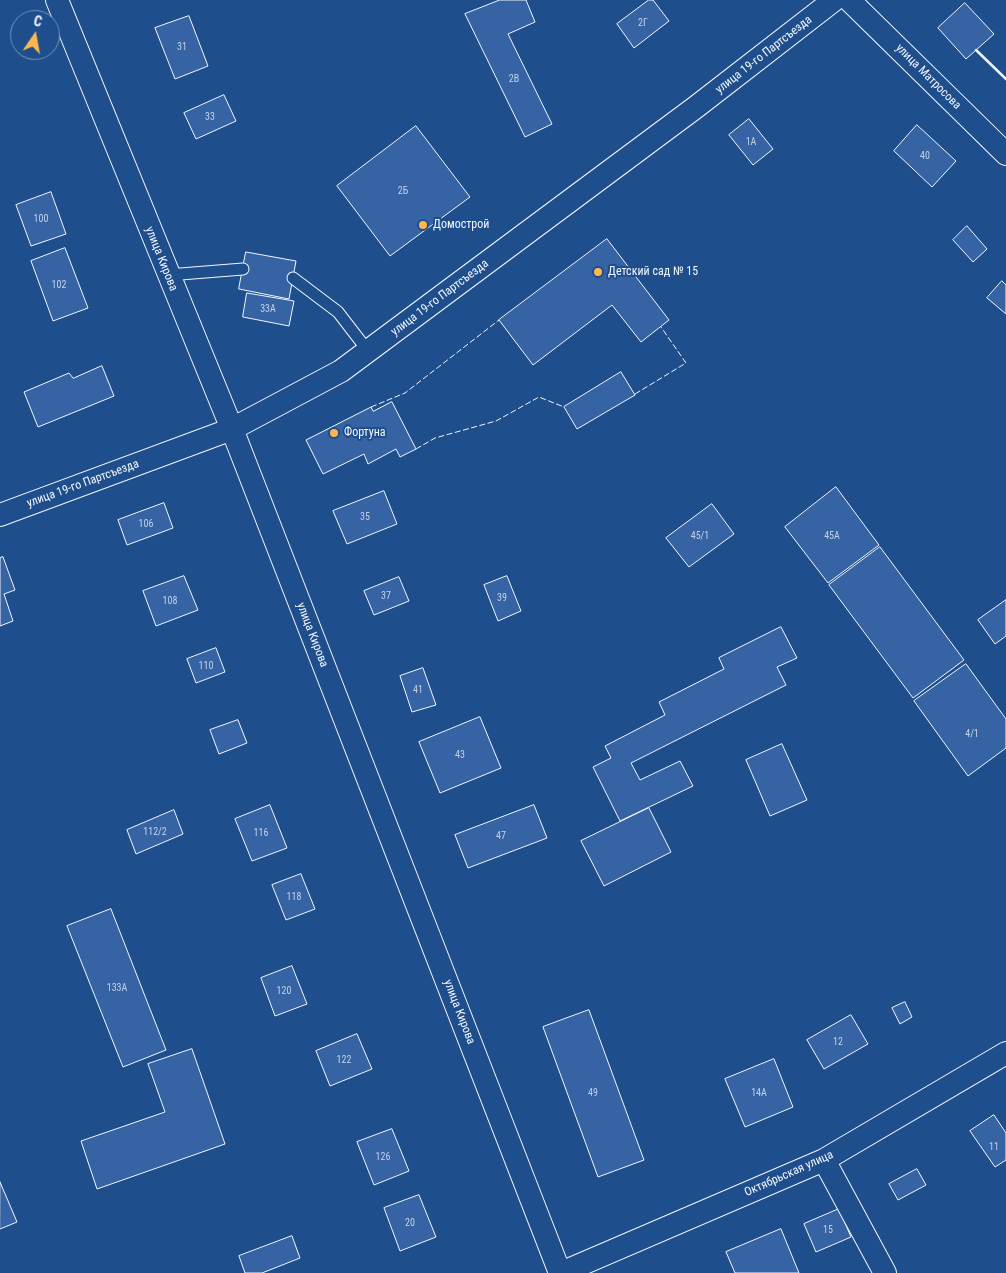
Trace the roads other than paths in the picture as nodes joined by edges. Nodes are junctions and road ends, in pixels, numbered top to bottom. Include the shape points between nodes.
1 (57, 0) edge
2 (834, 0) edge
3 (849, 0) edge
4 (1006, 154) edge
5 (243, 268) dead end
6 (168, 275) junction
7 (293, 278) dead end
8 (368, 351) junction
9 (232, 429) junction
10 (0, 515) edge
11 (1006, 1053) edge
12 (824, 1160) junction
13 (561, 1273) edge
14 (885, 1273) edge

1 - 6 street, улица Кирова
2 - 8 street, улица 19-го Партсъезда via 696,108
3 - 4 street, улица Матросова
5 - 6 lane
6 - 9 street, улица Кирова
7 - 8 lane via 338,312
8 - 9 street, улица 19-го Партсъезда via 341,372
9 - 10 street, улица 19-го Партсъезда
9 - 13 street, улица Кирова
11 - 12 street, Октябрьская улица
12 - 13 street, Октябрьская улица
12 - 14 street

